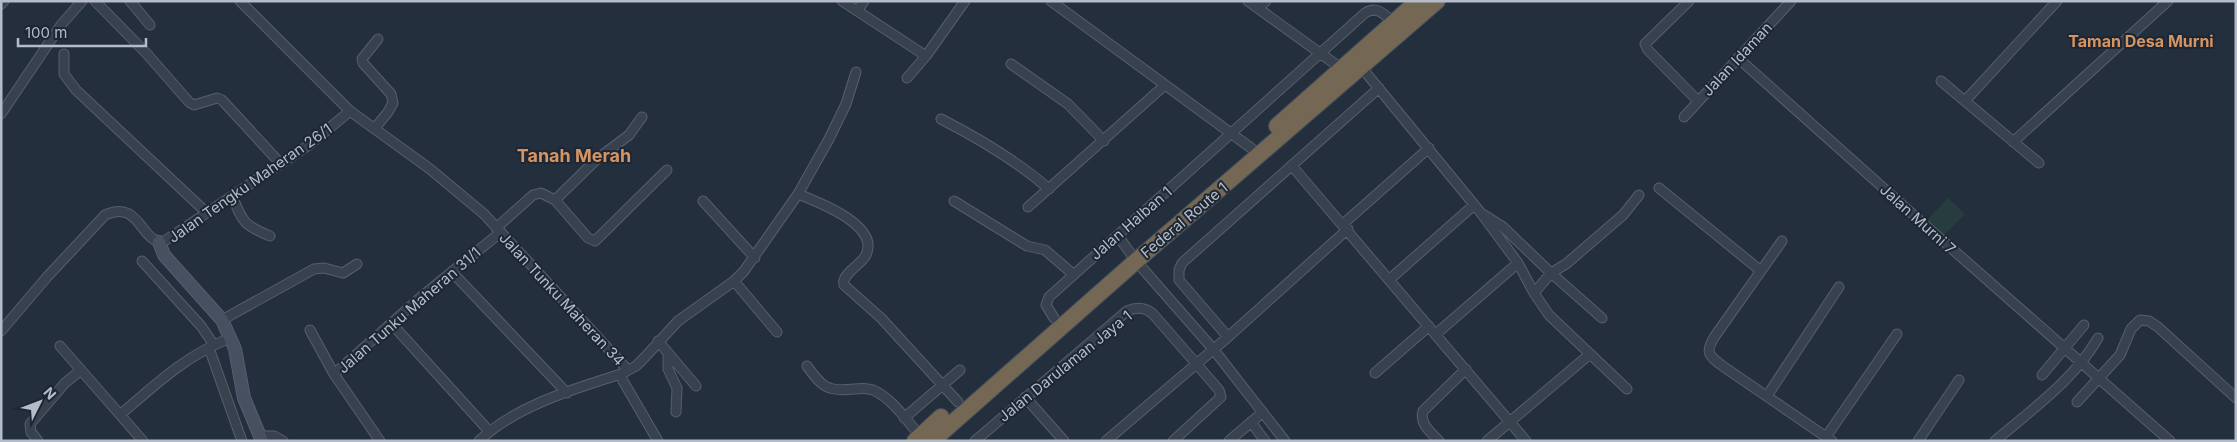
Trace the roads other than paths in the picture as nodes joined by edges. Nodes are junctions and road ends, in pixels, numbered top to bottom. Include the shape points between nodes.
1 (4, 1) edge
2 (82, 1) edge
3 (95, 1) edge
4 (130, 1) edge
5 (240, 1) edge
6 (842, 1) edge
7 (864, 1) edge
8 (964, 1) edge
9 (1051, 1) edge
10 (1248, 1) edge
11 (1266, 1) edge
12 (1418, 1) edge
13 (1437, 1) edge
14 (1689, 1) edge
15 (2057, 1) edge
16 (2168, 1) edge
17 (1786, 3) edge
18 (1, 4) edge
19 (1258, 8) junction
20 (857, 11) junction
21 (1394, 23) junction
22 (150, 25) dead end
23 (378, 39) dead end
24 (1320, 53) junction
25 (64, 54) dead end
26 (926, 56) junction
27 (1738, 58) junction
28 (1011, 64) dead end
29 (1362, 68) junction
30 (1342, 69) junction
31 (856, 72) dead end
32 (907, 78) dead end
33 (1942, 81) dead end
34 (1165, 85) junction
35 (1379, 88) junction
36 (1698, 101) junction
37 (1965, 101) junction
38 (350, 111) junction
39 (1, 114) edge
40 (642, 117) dead end
41 (1684, 117) dead end
42 (941, 119) dead end
43 (375, 128) junction
44 (1232, 134) junction
45 (1104, 140) junction
46 (2013, 142) junction
47 (1251, 148) junction
48 (1429, 148) junction
49 (280, 163) junction
50 (2039, 163) dead end
51 (1292, 166) junction
52 (667, 170) dead end
53 (1659, 188) dead end
54 (1049, 189) junction
55 (798, 194) junction
56 (1639, 195) dead end
57 (232, 196) junction
58 (554, 200) junction
59 (703, 201) dead end
60 (954, 201) dead end
61 (1474, 204) junction
62 (1028, 207) dead end
63 (207, 213) junction
64 (1482, 213) junction
65 (1345, 227) junction
66 (498, 230) junction
67 (270, 236) dead end
68 (1118, 236) junction
69 (1782, 241) dead end
70 (160, 242) junction
71 (1133, 257) junction
72 (755, 258) junction
73 (142, 261) dead end
74 (1518, 263) junction
75 (357, 264) dead end
76 (1761, 271) junction
77 (452, 272) junction
78 (1551, 273) junction
79 (1073, 274) junction
80 (1390, 279) junction
81 (734, 281) junction
82 (1840, 287) dead end
83 (1534, 293) junction
84 (1054, 318) junction
85 (1602, 318) dead end
86 (222, 320) junction
87 (391, 323) junction
88 (2084, 325) dead end
89 (1429, 326) junction
90 (310, 330) dead end
91 (1, 331) edge
92 (777, 332) dead end
93 (1436, 334) junction
94 (1896, 334) dead end
95 (1228, 337) junction
96 (230, 338) junction
97 (2098, 338) dead end
98 (658, 342) junction
99 (60, 346) dead end
100 (212, 346) junction
101 (2066, 349) junction
102 (1214, 350) junction
103 (668, 353) junction
104 (1590, 354) junction
105 (2081, 362) junction
106 (1196, 364) junction
107 (807, 366) dead end
108 (1466, 368) junction
109 (81, 370) junction
110 (960, 370) dead end
111 (625, 372) junction
112 (1376, 373) dead end
113 (334, 374) junction
114 (2042, 375) dead end
115 (2099, 378) junction
116 (1959, 380) dead end
117 (943, 385) junction
118 (696, 386) dead end
119 (1627, 389) dead end
120 (567, 393) junction
121 (1025, 396) junction
122 (1767, 396) junction
123 (2236, 398) edge
124 (958, 402) junction
125 (2078, 402) dead end
126 (676, 412) dead end
127 (1263, 412) junction
128 (120, 415) junction
129 (904, 418) junction
130 (1509, 421) junction
131 (1251, 422) junction
132 (489, 431) junction
133 (261, 438) edge
134 (922, 439) edge
135 (1829, 439) edge
136 (38, 441) edge
137 (143, 441) edge
138 (242, 441) edge
139 (283, 441) edge
140 (380, 441) edge
141 (479, 441) edge
142 (658, 441) edge
143 (975, 441) edge
144 (1064, 441) edge
145 (1106, 441) edge
146 (1174, 441) edge
147 (1229, 441) edge
148 (1265, 441) edge
149 (1285, 441) edge
150 (1439, 441) edge
151 (1487, 441) edge
152 (1526, 441) edge
153 (1918, 441) edge
154 (1994, 441) edge
155 (2170, 441) edge

1 - 18 street
2 - 39 street via 61,25
3 - 49 street via 189,102 194,105 217,98 222,100
4 - 22 street
5 - 38 street, Jalan Tunku Maheran 34
6 - 20 street
7 - 20 street
8 - 26 street
9 - 34 street
10 - 19 street
11 - 19 street
12 - 21 highway, Federal Route 1
13 - 29 highway, Federal Route 1
14 - 36 street via 1646,44 1648,50
15 - 37 street
16 - 46 street
17 - 27 street, Jalan Idaman
19 - 24 street
20 - 26 street
21 - 24 street, Jalan Halban 1 via 1380,10 1370,10
21 - 30 highway, Federal Route 1
23 - 43 street via 362,59 391,94 393,103
24 - 30 street
24 - 44 street, Jalan Halban 1
25 - 63 street via 64,74 76,90
26 - 32 street
27 - 36 street, Jalan Idaman
27 - 101 street, Jalan Murni 7
28 - 45 street via 1068,104
29 - 35 street
29 - 71 highway, Federal Route 1
30 - 47 highway, Federal Route 1
31 - 55 street via 846,104
33 - 37 street
34 - 44 street
34 - 45 street
35 - 48 street
35 - 51 street
36 - 41 street, Jalan Idaman
37 - 46 street
38 - 43 street, Jalan Tunku Maheran 34
38 - 49 street, Jalan Tengku Maheran 26/1 via 309,145
40 - 58 street via 629,134
42 - 54 street via 999,150
43 - 66 street, Jalan Tunku Maheran 34 via 430,169 484,214
44 - 47 street
44 - 68 street, Jalan Halban 1
45 - 54 street
46 - 50 street
47 - 71 highway, Federal Route 1
48 - 61 street
48 - 65 street
49 - 57 street, Jalan Tengku Maheran 26/1
51 - 65 street
51 - 95 street via 1182,263 1179,270 1179,280
52 - 58 street via 595,241 588,238
53 - 76 street
54 - 62 street
55 - 72 street
55 - 117 street via 838,212 863,232 868,246 866,254 845,277 844,285 881,318
56 - 78 street via 1623,215
57 - 63 street, Jalan Tengku Maheran 26/1
57 - 67 street via 248,226
58 - 66 street, Jalan Tunku Maheran 31/1 via 541,193 533,195
59 - 72 street
60 - 79 street via 1027,246 1045,250
61 - 64 street
61 - 80 street
63 - 70 street, Jalan Tengku Maheran 26/1
64 - 74 street
64 - 78 street via 1503,226
65 - 80 street
65 - 95 street
66 - 77 street, Jalan Tunku Maheran 31/1
66 - 111 street, Jalan Tunku Maheran 34
68 - 71 street
68 - 79 street, Jalan Halban 1
69 - 76 street
70 - 86 street via 164,256
70 - 91 street, Jalan Tengku Maheran 26/1 via 125,212 115,210 105,215
71 - 84 highway, Federal Route 1
71 - 102 street
71 - 134 highway, Federal Route 1
72 - 81 street
73 - 100 street via 201,326
74 - 83 street
74 - 93 street
75 - 86 street via 343,273 314,269
76 - 122 street via 1708,346 1708,352
77 - 87 street, Jalan Tunku Maheran 31/1
77 - 120 street
78 - 83 street
78 - 85 street
79 - 84 street, Jalan Halban 1 via 1047,300 1047,308
80 - 89 street
81 - 92 street
81 - 98 street via 678,321
82 - 122 street
83 - 104 street via 1549,315
84 - 124 highway, Federal Route 1
86 - 96 street
87 - 113 street, Jalan Tunku Maheran 31/1
87 - 132 street
88 - 101 street
89 - 93 street
89 - 112 street
90 - 113 street
93 - 108 street
94 - 135 street
95 - 102 street
96 - 100 street
96 - 133 street via 239,364 244,398
97 - 105 street
98 - 103 street
98 - 111 street
99 - 109 street
100 - 128 street via 180,364
100 - 138 street
101 - 105 street, Jalan Murni 7
101 - 114 street
102 - 106 street
102 - 127 street
103 - 118 street
103 - 126 street via 668,369 677,388
104 - 119 street
104 - 130 street
105 - 115 street, Jalan Murni 7
105 - 154 street via 2058,387
106 - 121 street, Jalan Darulaman Jaya 1 via 1149,310 1133,309
106 - 145 street
106 - 146 street, Jalan Darulaman Jaya 1 via 1219,390 1221,397
107 - 129 street via 827,388 875,391
108 - 130 street
108 - 150 street via 1423,412 1426,426
109 - 128 street
109 - 136 street via 65,383 30,424 31,432
110 - 117 street
111 - 120 street
111 - 142 street, Jalan Tunku Maheran 34 via 623,381
113 - 140 street, Jalan Tunku Maheran 31/1
115 - 123 street via 2124,349 2131,329 2140,320 2158,327
115 - 125 street
115 - 155 street, Jalan Murni 7
116 - 153 street
117 - 124 street
117 - 129 street
120 - 132 street via 514,415
121 - 143 street, Jalan Darulaman Jaya 1
121 - 144 street
122 - 135 street
124 - 134 highway, Federal Route 1
127 - 131 street
127 - 149 street
128 - 137 street
129 - 134 street
130 - 151 street
130 - 152 street
131 - 147 street
131 - 148 street
132 - 141 street
133 - 139 street via 274,436

